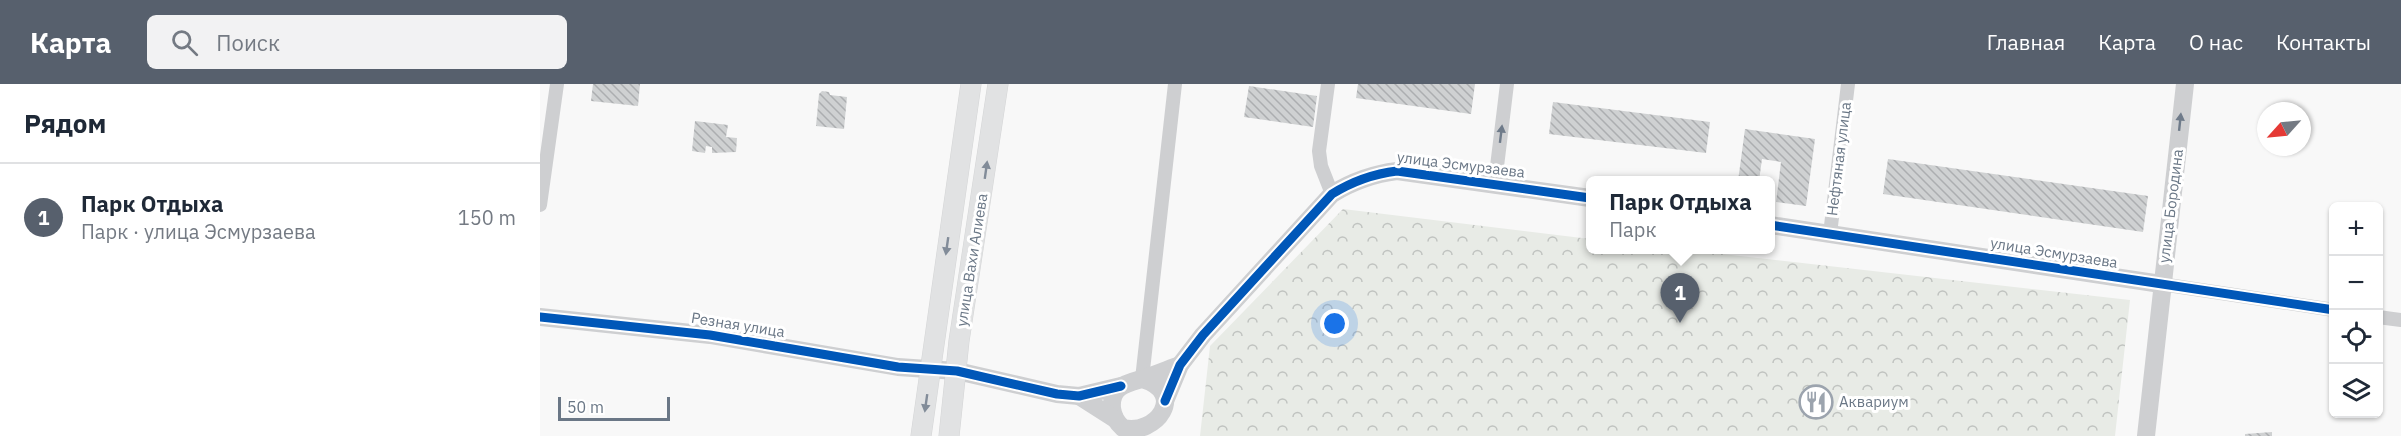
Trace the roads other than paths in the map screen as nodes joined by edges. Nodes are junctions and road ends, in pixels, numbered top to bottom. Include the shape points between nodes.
1 (557, 84) edge
2 (971, 84) edge
3 (998, 84) edge
4 (1175, 84) edge
5 (1328, 84) edge
6 (1507, 84) edge
7 (1848, 84) edge
8 (2185, 84) edge
9 (1495, 183) junction
10 (1332, 194) junction
11 (1586, 197) edge
12 (540, 205) edge
13 (1775, 226) edge
14 (1830, 234) junction
15 (2161, 284) junction
16 (2329, 309) edge
17 (540, 317) edge
18 (2383, 318) edge
19 (2401, 320) edge
20 (1180, 365) junction
21 (930, 369) junction
22 (957, 371) junction
23 (1142, 379) junction
24 (1121, 386) junction
25 (1079, 396) junction
26 (1165, 401) junction
27 (1121, 428) edge
28 (1159, 430) edge
29 (921, 436) edge
30 (949, 436) edge
31 (2146, 436) edge

1 - 12 street
2 -> 21 main road, улица Вахи Алиева
22 -> 3 main road, улица Вахи Алиева
4 - 23 street
5 - 10 street via 1319,151
9 -> 6 street
7 - 14 street, Нефтяная улица
15 -> 8 street, улица Бородина
9 - 10 street, улица Эсмурзаева via 1397,171 1366,176
9 - 11 street, улица Эсмурзаева
10 - 20 street, улица Эсмурзаева
13 - 14 street, улица Эсмурзаева
14 - 15 street, улица Эсмурзаева
15 - 16 street, улица Эсмурзаева
15 - 31 street, улица Бородина
17 - 21 street, Резная улица via 710,335
18 - 19 street
20 - 23 street
20 - 26 street, улица Эсмурзаева
21 - 22 street, Резная улица
21 -> 29 main road, улица Вахи Алиева
22 - 25 street, Резная улица
22 - 30 main road, улица Вахи Алиева
23 - 24 street
23 - 26 street via 1157,386
24 - 25 street
24 - 27 street via 1112,403
25 - 27 street
26 - 28 street
27 - 28 street

